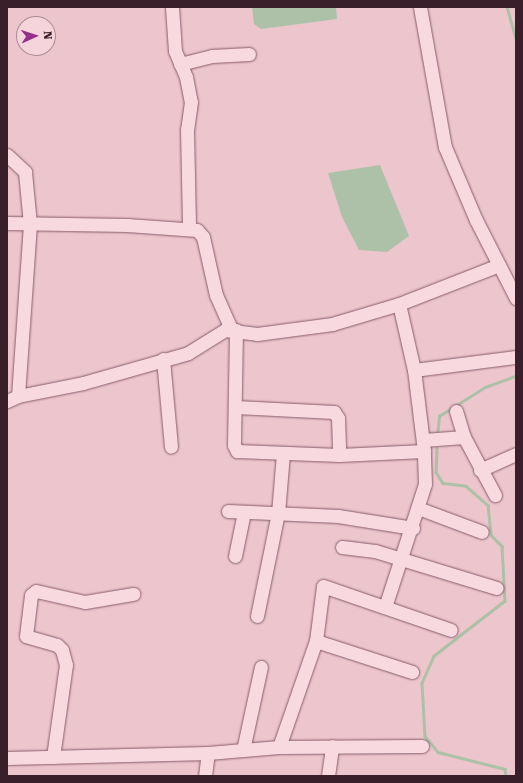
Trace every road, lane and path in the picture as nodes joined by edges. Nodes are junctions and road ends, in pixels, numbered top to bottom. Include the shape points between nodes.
1 (172, 7) edge
2 (420, 7) edge
3 (249, 54) dead end
4 (180, 64) junction
5 (7, 155) edge
6 (7, 223) edge
7 (30, 224) junction
8 (189, 228) junction
9 (499, 265) junction
10 (516, 298) edge
11 (399, 304) junction
12 (234, 329) junction
13 (516, 357) edge
14 (163, 359) junction
15 (414, 370) junction
16 (12, 399) edge
17 (236, 407) junction
18 (456, 411) dead end
19 (464, 437) junction
20 (423, 445) junction
21 (171, 447) dead end
22 (283, 454) junction
23 (516, 454) edge
24 (340, 455) junction
25 (480, 470) junction
26 (494, 495) dead end
27 (418, 508) junction
28 (228, 511) dead end
29 (244, 512) junction
30 (278, 513) junction
31 (413, 528) junction
32 (482, 532) dead end
33 (342, 547) dead end
34 (235, 556) dead end
35 (401, 559) junction
36 (497, 588) dead end
37 (133, 594) dead end
38 (385, 607) junction
39 (257, 616) dead end
40 (451, 630) dead end
41 (316, 641) junction
42 (261, 667) dead end
43 (412, 672) dead end
44 (332, 746) junction
45 (422, 746) dead end
46 (279, 747) junction
47 (243, 750) junction
48 (208, 753) junction
49 (53, 757) junction
50 (7, 758) edge
51 (205, 776) edge
52 (328, 776) edge

1 - 4 street via 172,38
2 - 9 street via 445,147 476,220
3 - 4 street via 212,56
4 - 8 street via 191,102 188,129
5 - 7 street via 25,172
6 - 7 street
7 - 8 street
7 - 16 street
8 - 12 street via 197,230 203,237 216,295
9 - 10 street
9 - 11 street
11 - 12 street via 332,324 257,334
11 - 15 street
12 - 14 street via 188,353
12 - 17 street
13 - 15 street
14 - 16 street via 83,384
14 - 21 street
15 - 20 street
17 - 22 street via 234,445 237,451
17 - 24 street via 334,412 338,418
18 - 19 street
19 - 20 street
19 - 25 street
20 - 24 street
20 - 27 street via 426,475
22 - 24 street
22 - 30 street
23 - 25 street
25 - 26 street
27 - 31 street
27 - 32 street
28 - 29 street
29 - 30 street
29 - 34 street
30 - 31 street via 338,516
30 - 39 street
31 - 35 street
33 - 35 street via 375,551
35 - 36 street
35 - 38 street
37 - 49 street via 85,602 36,591 31,595 26,636 57,645 62,650 66,665
38 - 40 street
38 - 41 street via 322,586
41 - 43 street
41 - 46 street
42 - 47 street
44 - 45 street
44 - 46 street
44 - 52 street
46 - 47 street
47 - 48 street
48 - 49 street
48 - 51 street
49 - 50 street

